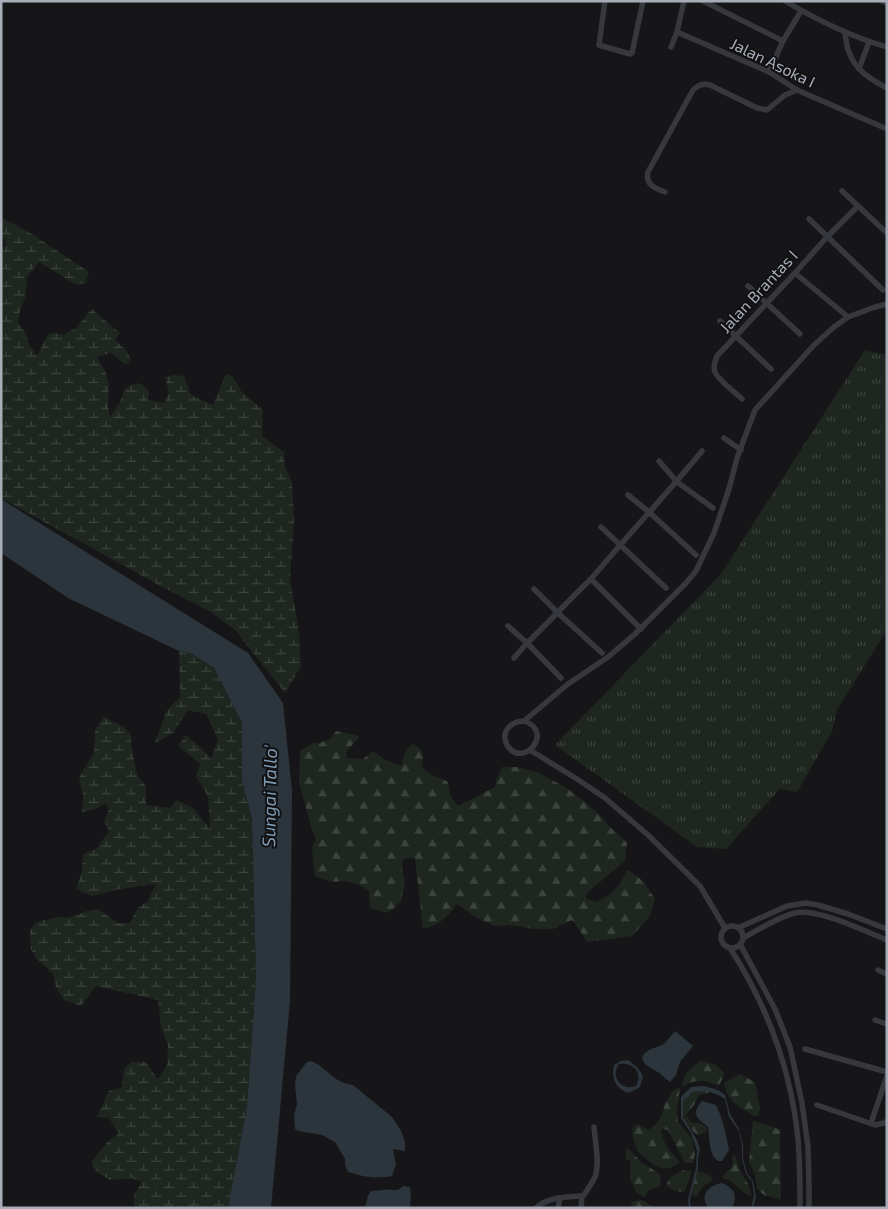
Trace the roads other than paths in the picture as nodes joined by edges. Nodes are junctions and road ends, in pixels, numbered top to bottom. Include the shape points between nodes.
1 (605, 1) edge
2 (643, 1) edge
3 (684, 1) edge
4 (703, 1) edge
5 (785, 1) edge
6 (882, 1) edge
7 (887, 4) edge
8 (801, 11) junction
9 (677, 32) junction
10 (845, 32) junction
11 (783, 41) junction
12 (869, 42) junction
13 (671, 47) dead end
14 (887, 47) edge
15 (859, 69) junction
16 (769, 72) junction
17 (887, 88) edge
18 (797, 90) junction
19 (887, 129) edge
20 (842, 191) dead end
21 (665, 192) dead end
22 (858, 206) junction
23 (809, 218) dead end
24 (887, 233) edge
25 (827, 236) junction
26 (795, 272) junction
27 (748, 286) dead end
28 (883, 290) dead end
29 (766, 303) junction
30 (887, 304) edge
31 (848, 317) junction
32 (720, 321) dead end
33 (800, 334) dead end
34 (735, 336) junction
35 (771, 369) dead end
36 (742, 399) dead end
37 (724, 438) dead end
38 (740, 450) junction
39 (702, 451) dead end
40 (659, 462) dead end
41 (677, 482) junction
42 (628, 495) dead end
43 (713, 508) dead end
44 (649, 512) junction
45 (601, 527) dead end
46 (619, 545) junction
47 (696, 555) dead end
48 (591, 579) junction
49 (666, 588) dead end
50 (534, 589) dead end
51 (558, 613) junction
52 (508, 626) dead end
53 (641, 629) junction
54 (527, 643) junction
55 (602, 653) dead end
56 (514, 658) dead end
57 (561, 678) dead end
58 (524, 721) junction
59 (530, 750) junction
60 (725, 928) junction
61 (738, 928) junction
62 (887, 929) edge
63 (887, 940) edge
64 (741, 941) junction
65 (730, 948) junction
66 (878, 970) dead end
67 (887, 974) edge
68 (875, 1020) dead end
69 (887, 1024) edge
70 (805, 1049) dead end
71 (887, 1074) edge
72 (816, 1105) dead end
73 (887, 1121) edge
74 (871, 1123) junction
75 (594, 1127) dead end
76 (582, 1196) junction
77 (560, 1198) junction
78 (536, 1208) edge
79 (558, 1208) edge
80 (581, 1208) edge
81 (800, 1208) edge
82 (809, 1208) edge

1 - 2 street via 599,45 631,54
3 - 9 street
4 - 11 street
5 - 8 street
6 - 7 street
8 - 10 street
8 - 11 street
9 - 13 street
9 - 16 street, Jalan Asoka I
10 - 12 street
10 - 15 street via 848,52
11 - 16 street
12 - 14 street
12 - 15 street
15 - 17 street
16 - 18 street, Jalan Asoka I
18 - 19 street, Jalan Asoka I
18 - 21 street via 766,110 710,85 704,84 693,90 648,172 649,183
20 - 22 street
22 - 24 street
22 - 25 street, Jalan Brantas I
23 - 25 street
25 - 26 street, Jalan Brantas I
25 - 28 street
26 - 29 street, Jalan Brantas I
26 - 31 street
27 - 29 street
29 - 33 street
29 - 34 street, Jalan Brantas I
30 - 31 street
31 - 38 street via 814,345 755,410
32 - 34 street
34 - 35 street
34 - 36 street, Jalan Brantas I via 717,356 714,369
37 - 38 street
38 - 53 street via 714,534 696,570
39 - 41 street
40 - 41 street
41 - 43 street
41 - 44 street
42 - 44 street
44 - 46 street
44 - 47 street
45 - 46 street
46 - 48 street
46 - 49 street
48 - 51 street
48 - 53 street
50 - 51 street
51 - 54 street
51 - 55 street
52 - 54 street
53 - 58 street
54 - 56 street
54 - 57 street
58 - 59 street via 532,725 537,734 536,743
58 - 59 street via 510,725 505,738 512,750 521,753
59 - 60 street via 605,798 648,835 700,886
60 - 61 street
60 - 65 street via 721,938
61 - 62 street via 787,906 806,903
61 - 64 street via 742,933
63 - 64 street via 820,914 803,912 789,915
64 - 65 street
64 - 82 street via 775,1008 790,1047 808,1147
65 - 81 street via 762,1005 784,1062 798,1140
66 - 67 street
68 - 69 street
70 - 71 street
71 - 74 street
72 - 74 street
73 - 74 street via 879,1125
75 - 76 street via 596,1171
76 - 77 street
76 - 80 street
77 - 78 street
77 - 79 street

